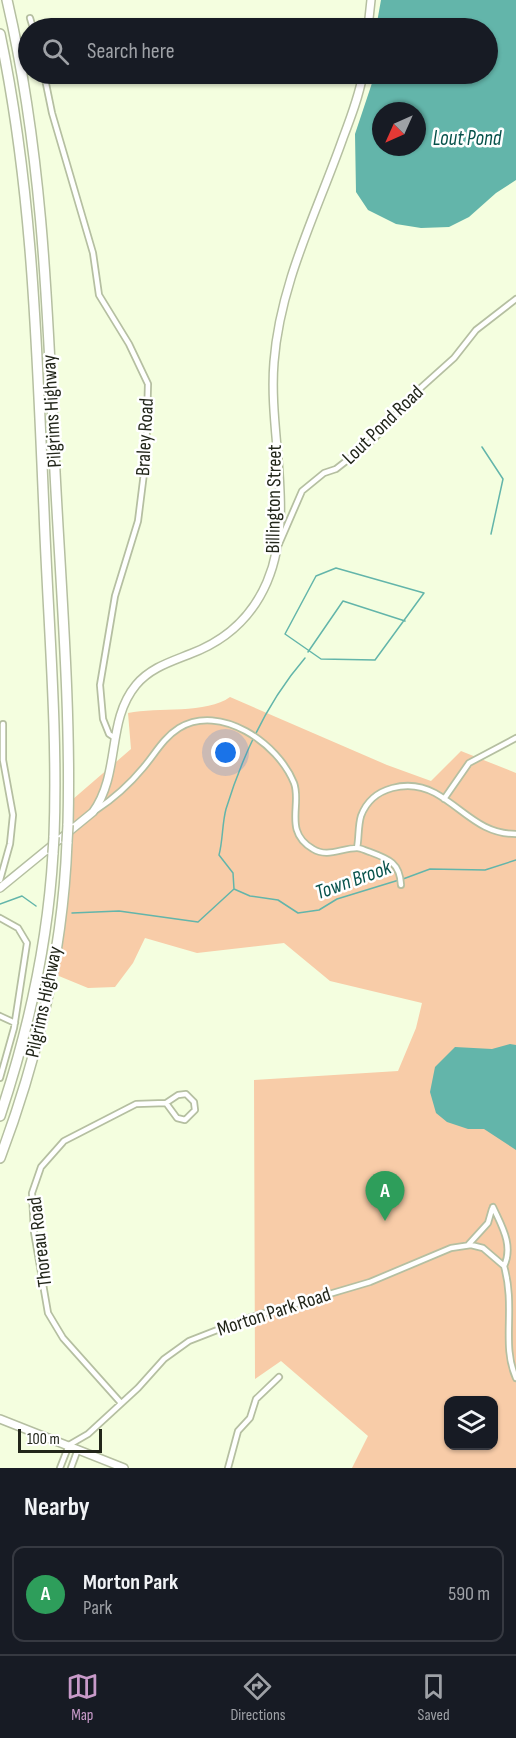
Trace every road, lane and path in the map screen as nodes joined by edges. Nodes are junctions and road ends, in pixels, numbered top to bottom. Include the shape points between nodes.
1 (7, 0) edge
2 (371, 0) edge
3 (369, 18) edge
4 (0, 34) edge
5 (18, 59) edge
6 (23, 84) edge
7 (46, 84) edge
8 (360, 84) edge
9 (516, 299) edge
10 (276, 549) junction
11 (3, 724) dead end
12 (115, 738) junction
13 (516, 738) edge
14 (444, 799) junction
15 (93, 812) junction
16 (516, 834) edge
17 (357, 848) junction
18 (0, 880) edge
19 (401, 885) dead end
20 (0, 888) edge
21 (0, 918) edge
22 (0, 1016) edge
23 (15, 1023) junction
24 (0, 1078) edge
25 (166, 1103) junction
26 (0, 1116) edge
27 (0, 1158) edge
28 (468, 1245) junction
29 (504, 1266) junction
30 (279, 1377) dead end
31 (516, 1378) edge
32 (121, 1403) junction
33 (0, 1419) edge
34 (69, 1445) junction
35 (78, 1449) junction
36 (60, 1468) edge
37 (70, 1468) edge
38 (124, 1468) edge
39 (228, 1468) edge

1 - 5 highway, Pilgrims Highway, bridge
2 - 3 street
4 - 26 highway, Pilgrims Highway, bridge via 19,142 30,246 55,747 54,837 45,931 30,1009
6 - 27 highway, Pilgrims Highway, bridge via 32,133 45,263 67,714 68,825 61,912 47,1001 26,1082
7 - 12 street, Braley Road via 93,253 99,295 148,384 146,457 138,521 115,596 100,685 103,720
8 - 10 street, Billington Street via 292,273 277,342 273,373 279,504
9 - 10 street, Lout Pond Road via 476,330 454,358 415,393 373,440 343,465 324,473 302,490
10 - 12 street, Billington Street via 264,588 242,622 217,640 161,665 141,680 128,698
11 - 18 street via 3,760 13,815
12 - 15 street, Billington Street via 110,780
13 - 14 street via 468,763
14 - 16 street via 477,824
14 - 17 street via 417,787 385,789 363,812
15 - 17 street via 138,774 163,741 187,724 212,721 257,738 293,780 294,816 304,842 325,853
15 - 20 street, Billington Street
17 - 19 street via 387,858 396,866
21 - 23 street via 18,928 27,943
22 - 23 street
23 - 24 street
25 - 25 street, Thoreau Road via 186,1094 194,1102 195,1110 189,1118 180,1120
25 - 32 street, Thoreau Road via 136,1104 64,1141 41,1167 32,1193 34,1232 48,1313 63,1338
28 - 29 street via 488,1250
28 - 29 street via 488,1223 492,1207 507,1238 508,1259
28 - 32 street, Morton Park Road via 189,1341 164,1359
29 - 31 street via 515,1299 512,1358
30 - 39 street via 259,1394 250,1418 238,1431
32 - 34 street, Morton Park Road via 88,1434
33 - 34 street
34 - 35 street
34 - 36 street
35 - 37 street
35 - 38 street

